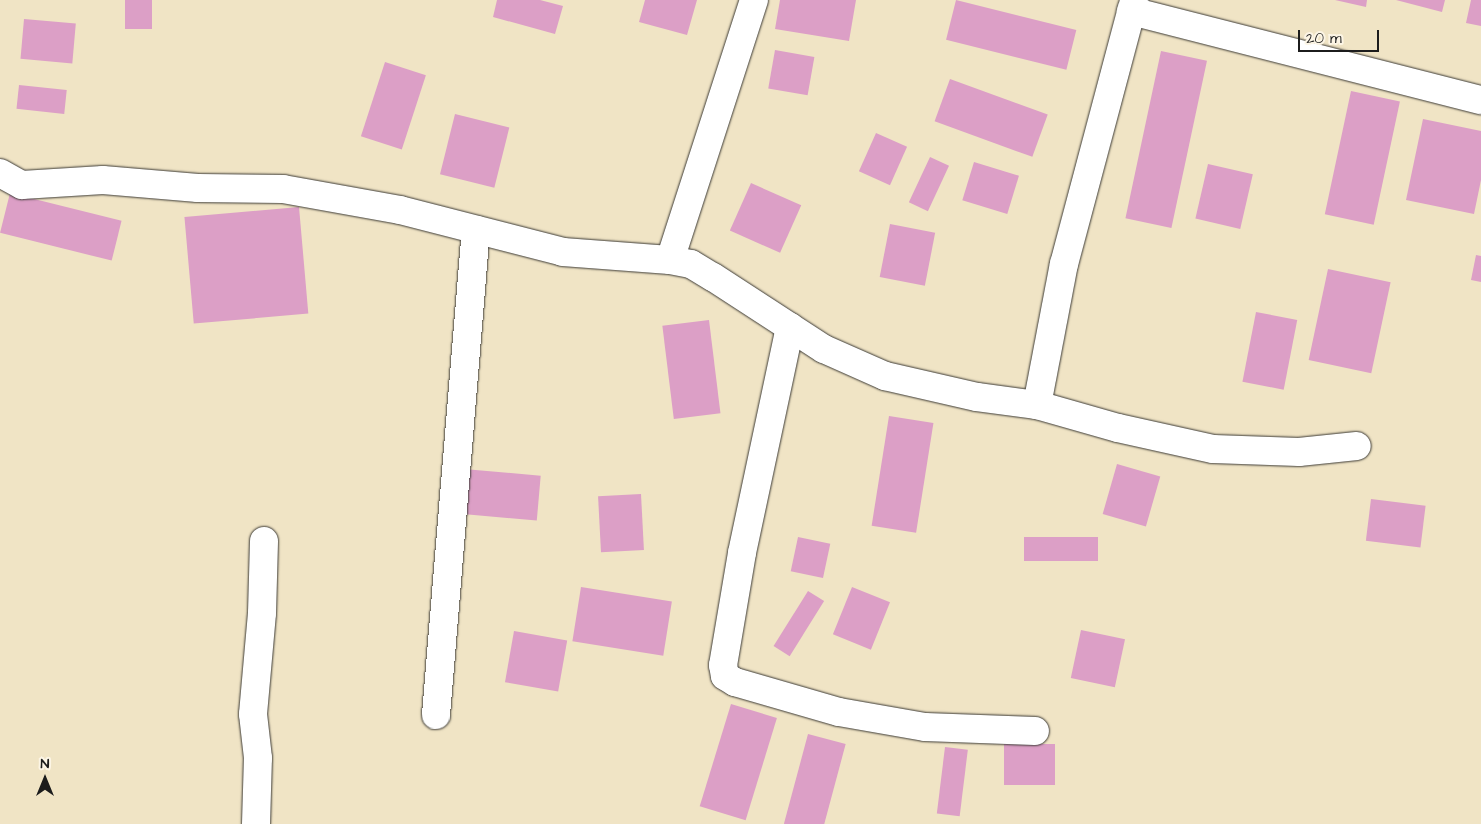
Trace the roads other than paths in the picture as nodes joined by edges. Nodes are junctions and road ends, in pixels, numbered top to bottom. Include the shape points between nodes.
1 (754, 0) edge
2 (1133, 5) edge
3 (1481, 100) edge
4 (7, 184) edge
5 (476, 230) junction
6 (670, 260) junction
7 (790, 327) junction
8 (1037, 405) junction
9 (1357, 446) dead end
10 (264, 541) dead end
11 (436, 716) dead end
12 (1035, 731) dead end
13 (256, 824) edge

1 - 6 street
2 - 3 street
2 - 8 street via 1064,264
4 - 5 street via 103,180 198,188 283,189 400,210
5 - 6 street via 563,252
5 - 11 street
6 - 7 street via 690,264 713,276
7 - 8 street via 824,349 885,376 977,397
7 - 12 street via 742,553 723,665 725,676 735,682 839,712 925,727
8 - 9 street via 1118,428 1213,449 1299,452
10 - 13 street via 254,714 258,758

